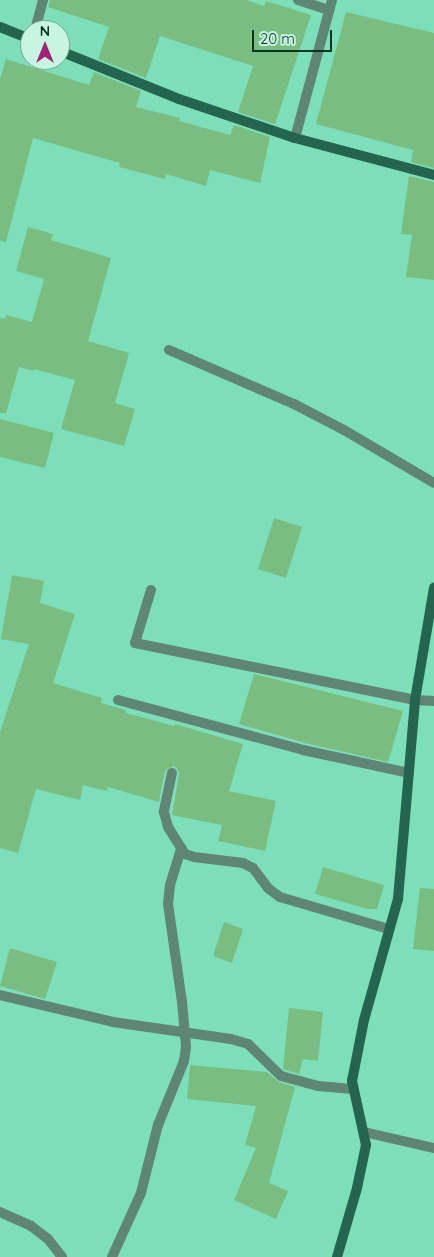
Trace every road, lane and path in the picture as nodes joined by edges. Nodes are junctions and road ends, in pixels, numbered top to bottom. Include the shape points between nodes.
1 (43, 0) edge
2 (298, 0) edge
3 (330, 5) edge
4 (38, 20) edge
5 (0, 27) edge
6 (20, 35) edge
7 (70, 55) edge
8 (295, 138) junction
9 (434, 175) edge
10 (170, 350) dead end
11 (434, 483) edge
12 (434, 588) edge
13 (151, 590) dead end
14 (118, 700) dead end
15 (415, 700) junction
16 (434, 701) edge
17 (172, 773) dead end
18 (409, 773) junction
19 (180, 848) junction
20 (389, 929) junction
21 (0, 995) edge
22 (184, 1031) junction
23 (353, 1089) junction
24 (364, 1132) junction
25 (434, 1148) edge
26 (0, 1212) edge
27 (62, 1257) edge
28 (112, 1257) edge
29 (337, 1257) edge

1 - 4 street
2 - 3 street
3 - 8 street
5 - 6 street
7 - 8 street via 179,99
8 - 9 street
10 - 11 street via 294,404
12 - 15 street
13 - 15 street via 135,643
14 - 18 street via 303,750
15 - 16 street
15 - 18 street
17 - 19 street via 164,812
18 - 20 street via 398,899
19 - 20 street via 194,858 230,861 253,868 269,889 280,897
19 - 22 street via 168,904
20 - 23 street via 356,1054
21 - 22 street via 103,1020
22 - 23 street via 248,1044 274,1070 296,1081
22 - 28 street via 184,1061 158,1125 141,1193
23 - 24 street
24 - 25 street
24 - 29 street via 366,1145 357,1188
26 - 27 street via 31,1226 48,1239

